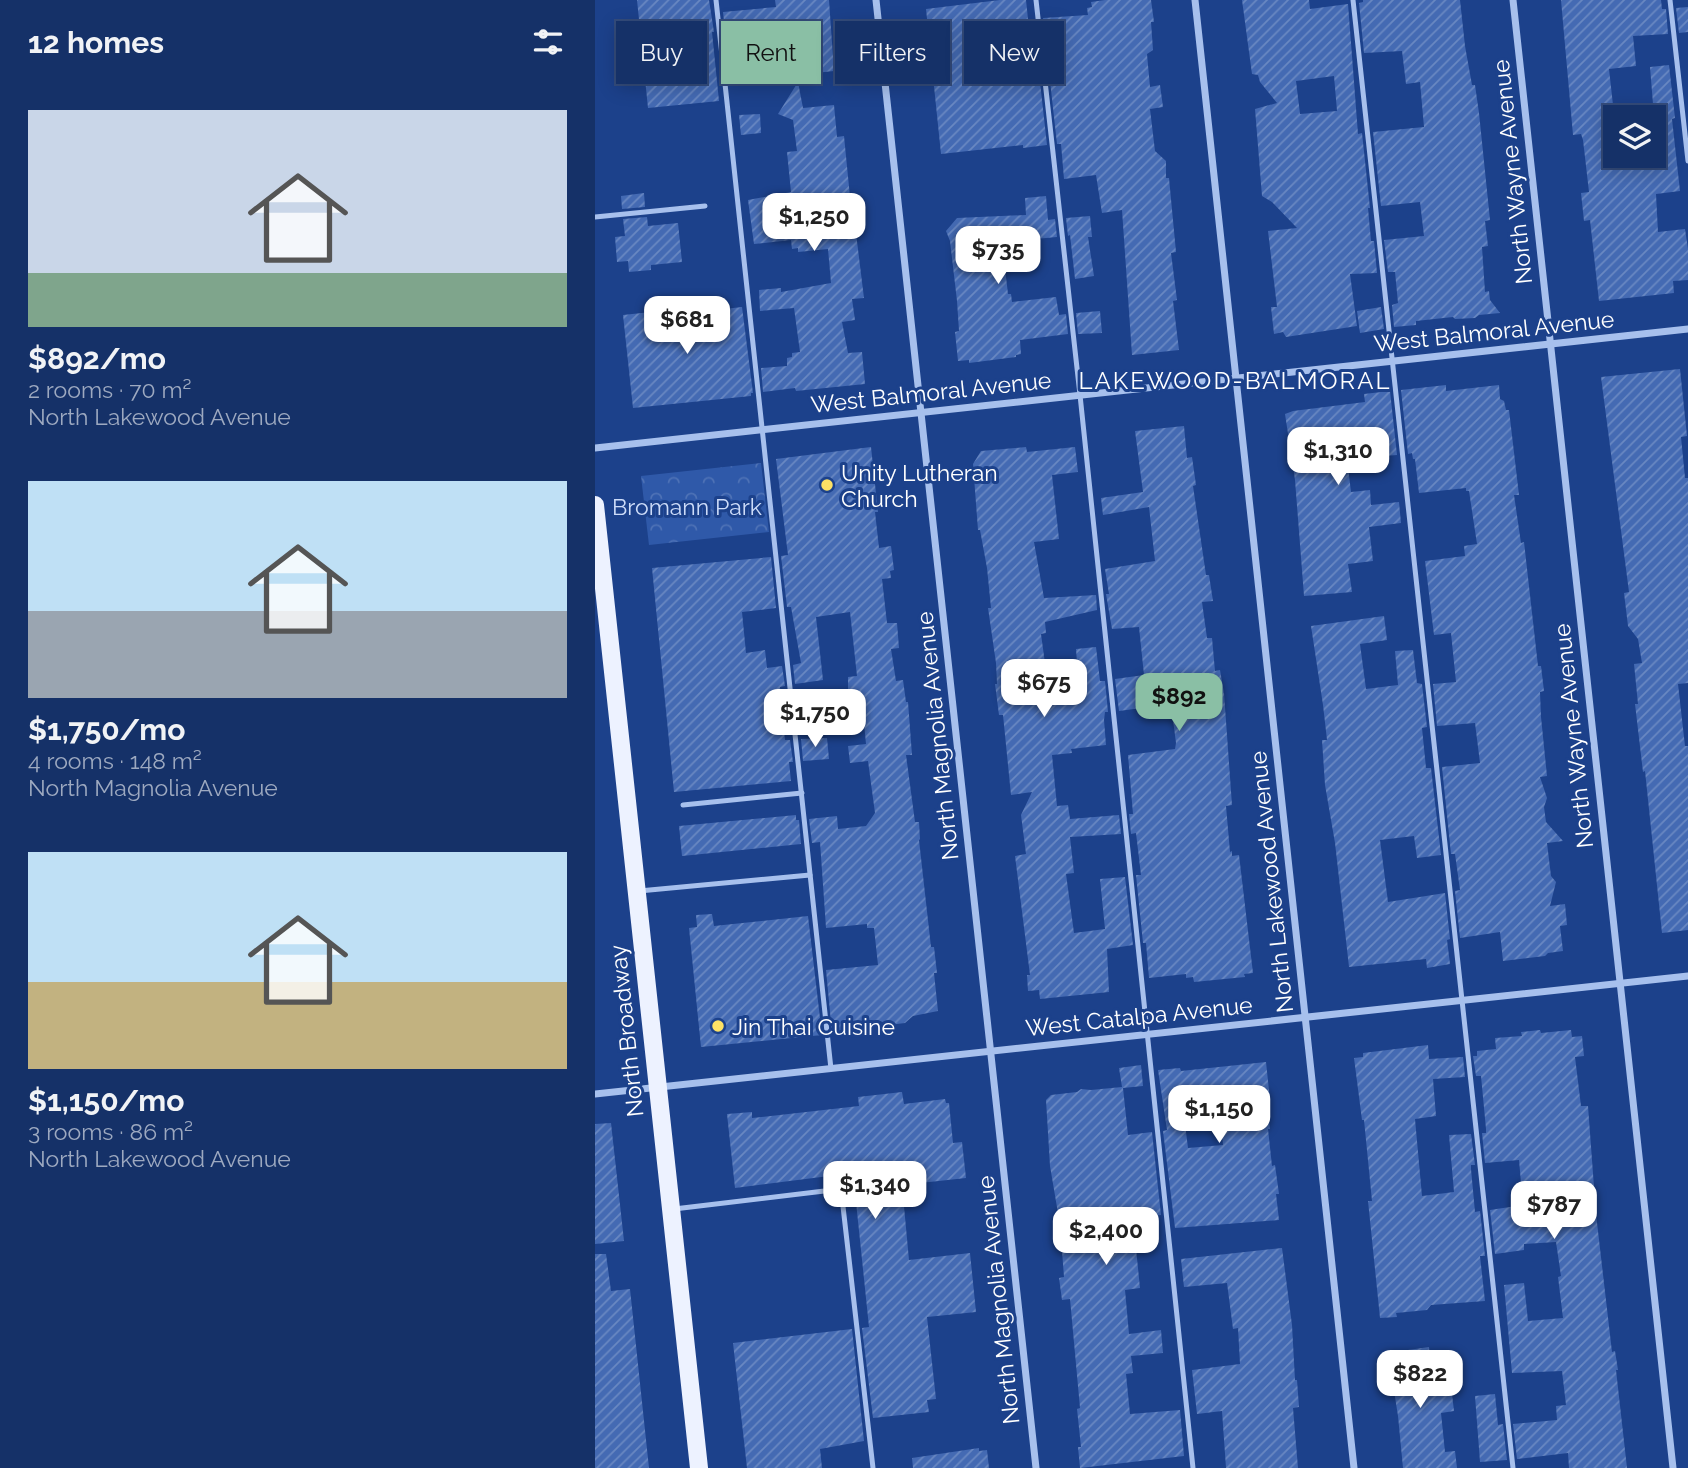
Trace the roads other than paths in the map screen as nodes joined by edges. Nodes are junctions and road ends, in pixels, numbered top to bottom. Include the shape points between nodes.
1 (716, 0) edge
2 (876, 0) edge
3 (1036, 0) edge
4 (1195, 0) edge
5 (1353, 0) edge
6 (1513, 0) edge
7 (1670, 0) edge
8 (1688, 161) edge
9 (705, 206) dead end
10 (595, 217) edge
11 (1688, 329) edge
12 (1550, 344) junction
13 (1392, 361) junction
14 (1235, 378) junction
15 (1080, 396) junction
16 (922, 412) junction
17 (763, 430) junction
18 (595, 448) edge
19 (595, 505) edge
20 (801, 793) junction
21 (683, 805) dead end
22 (810, 875) junction
23 (636, 892) junction
24 (1688, 976) edge
25 (1620, 983) junction
26 (1461, 1000) junction
27 (1304, 1017) junction
28 (1148, 1034) junction
29 (990, 1051) junction
30 (831, 1069) junction
31 (657, 1087) junction
32 (595, 1094) edge
33 (671, 1210) junction
34 (699, 1468) edge
35 (873, 1468) edge
36 (1037, 1468) edge
37 (1193, 1468) edge
38 (1354, 1468) edge
39 (1513, 1468) edge
40 (1672, 1468) edge

1 - 17 lane
2 - 16 street, North Magnolia Avenue
3 - 15 lane
4 - 14 street, North Lakewood Avenue
5 - 13 lane
6 - 12 street, North Wayne Avenue
7 - 8 lane
9 - 10 lane
11 - 12 street, West Balmoral Avenue
12 - 13 street, West Balmoral Avenue
12 - 25 street, North Wayne Avenue
13 - 14 street, West Balmoral Avenue
13 - 26 lane
14 - 15 street, West Balmoral Avenue
14 - 27 street, North Lakewood Avenue
15 - 16 street, West Balmoral Avenue
15 - 28 lane
16 - 17 street, West Balmoral Avenue
16 - 29 street, North Magnolia Avenue
17 - 18 street, West Balmoral Avenue
17 - 20 lane
19 - 23 main road, North Broadway
20 - 21 lane
20 - 22 lane
22 - 23 lane
22 - 30 lane
23 - 31 main road, North Broadway
24 - 25 street, West Catalpa Avenue
25 - 26 street, West Catalpa Avenue
25 - 40 street, North Wayne Avenue
26 - 27 street, West Catalpa Avenue
26 - 39 lane
27 - 28 street, West Catalpa Avenue
27 - 38 street, North Lakewood Avenue
28 - 29 street, West Catalpa Avenue
28 - 37 lane
29 - 30 street, West Catalpa Avenue
29 - 36 street, North Magnolia Avenue
30 - 31 street, West Catalpa Avenue
31 - 32 street, West Catalpa Avenue
31 - 33 main road, North Broadway
33 - 34 main road, North Broadway
33 - 35 lane via 841,1189

